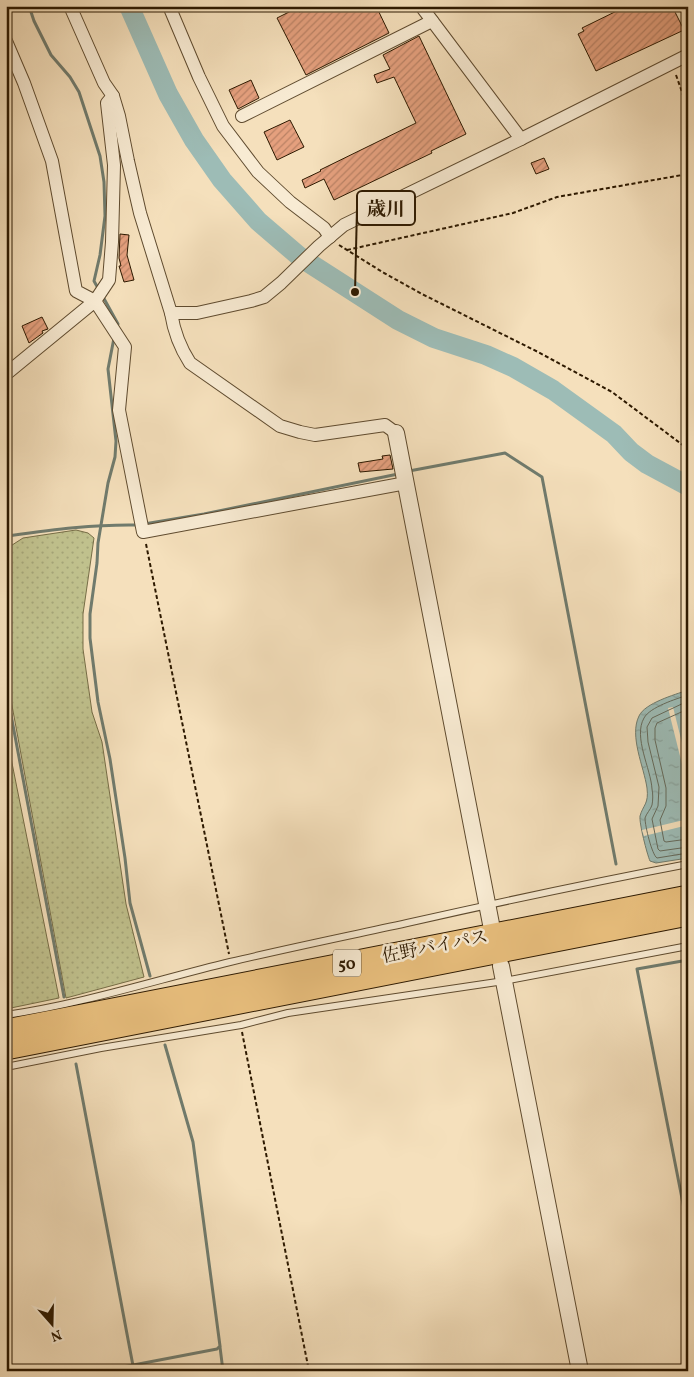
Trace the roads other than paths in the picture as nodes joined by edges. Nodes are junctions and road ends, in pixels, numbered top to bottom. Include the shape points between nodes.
1 (70, 6) edge
2 (169, 6) edge
3 (421, 6) edge
4 (432, 21) junction
5 (6, 41) edge
6 (688, 55) edge
7 (113, 96) junction
8 (242, 116) dead end
9 (521, 139) junction
10 (330, 237) junction
11 (99, 295) junction
12 (171, 313) junction
13 (6, 374) edge
14 (396, 433) joint
15 (406, 483) junction
16 (688, 864) edge
17 (688, 896) edge
18 (488, 905) junction
19 (688, 915) edge
20 (492, 924) dead end
21 (688, 946) edge
22 (503, 973) junction
23 (6, 1015) edge
24 (6, 1030) edge
25 (6, 1049) edge
26 (6, 1067) edge
27 (580, 1371) edge

1 - 7 street via 104,83
2 - 10 street via 223,126 258,172 324,228
3 - 4 street
4 - 8 street
4 - 9 street
5 - 11 street via 52,161 76,291
6 - 9 street
7 - 11 street via 107,103 114,165 112,242 109,280
7 - 12 street via 140,213
9 - 10 street via 344,224
10 - 12 street via 264,297 197,313
11 - 13 street
11 - 15 street via 125,347 119,410 144,532
12 - 14 street via 180,348 190,363 280,426 315,434 384,425
14 - 15 street
15 - 18 street
16 - 18 lane
17 - 24 highway, 佐野バイパス / 50
18 - 20 street
18 - 23 lane
19 - 25 highway, 佐野バイパス / 50
21 - 22 lane
22 - 26 lane
22 - 27 street

